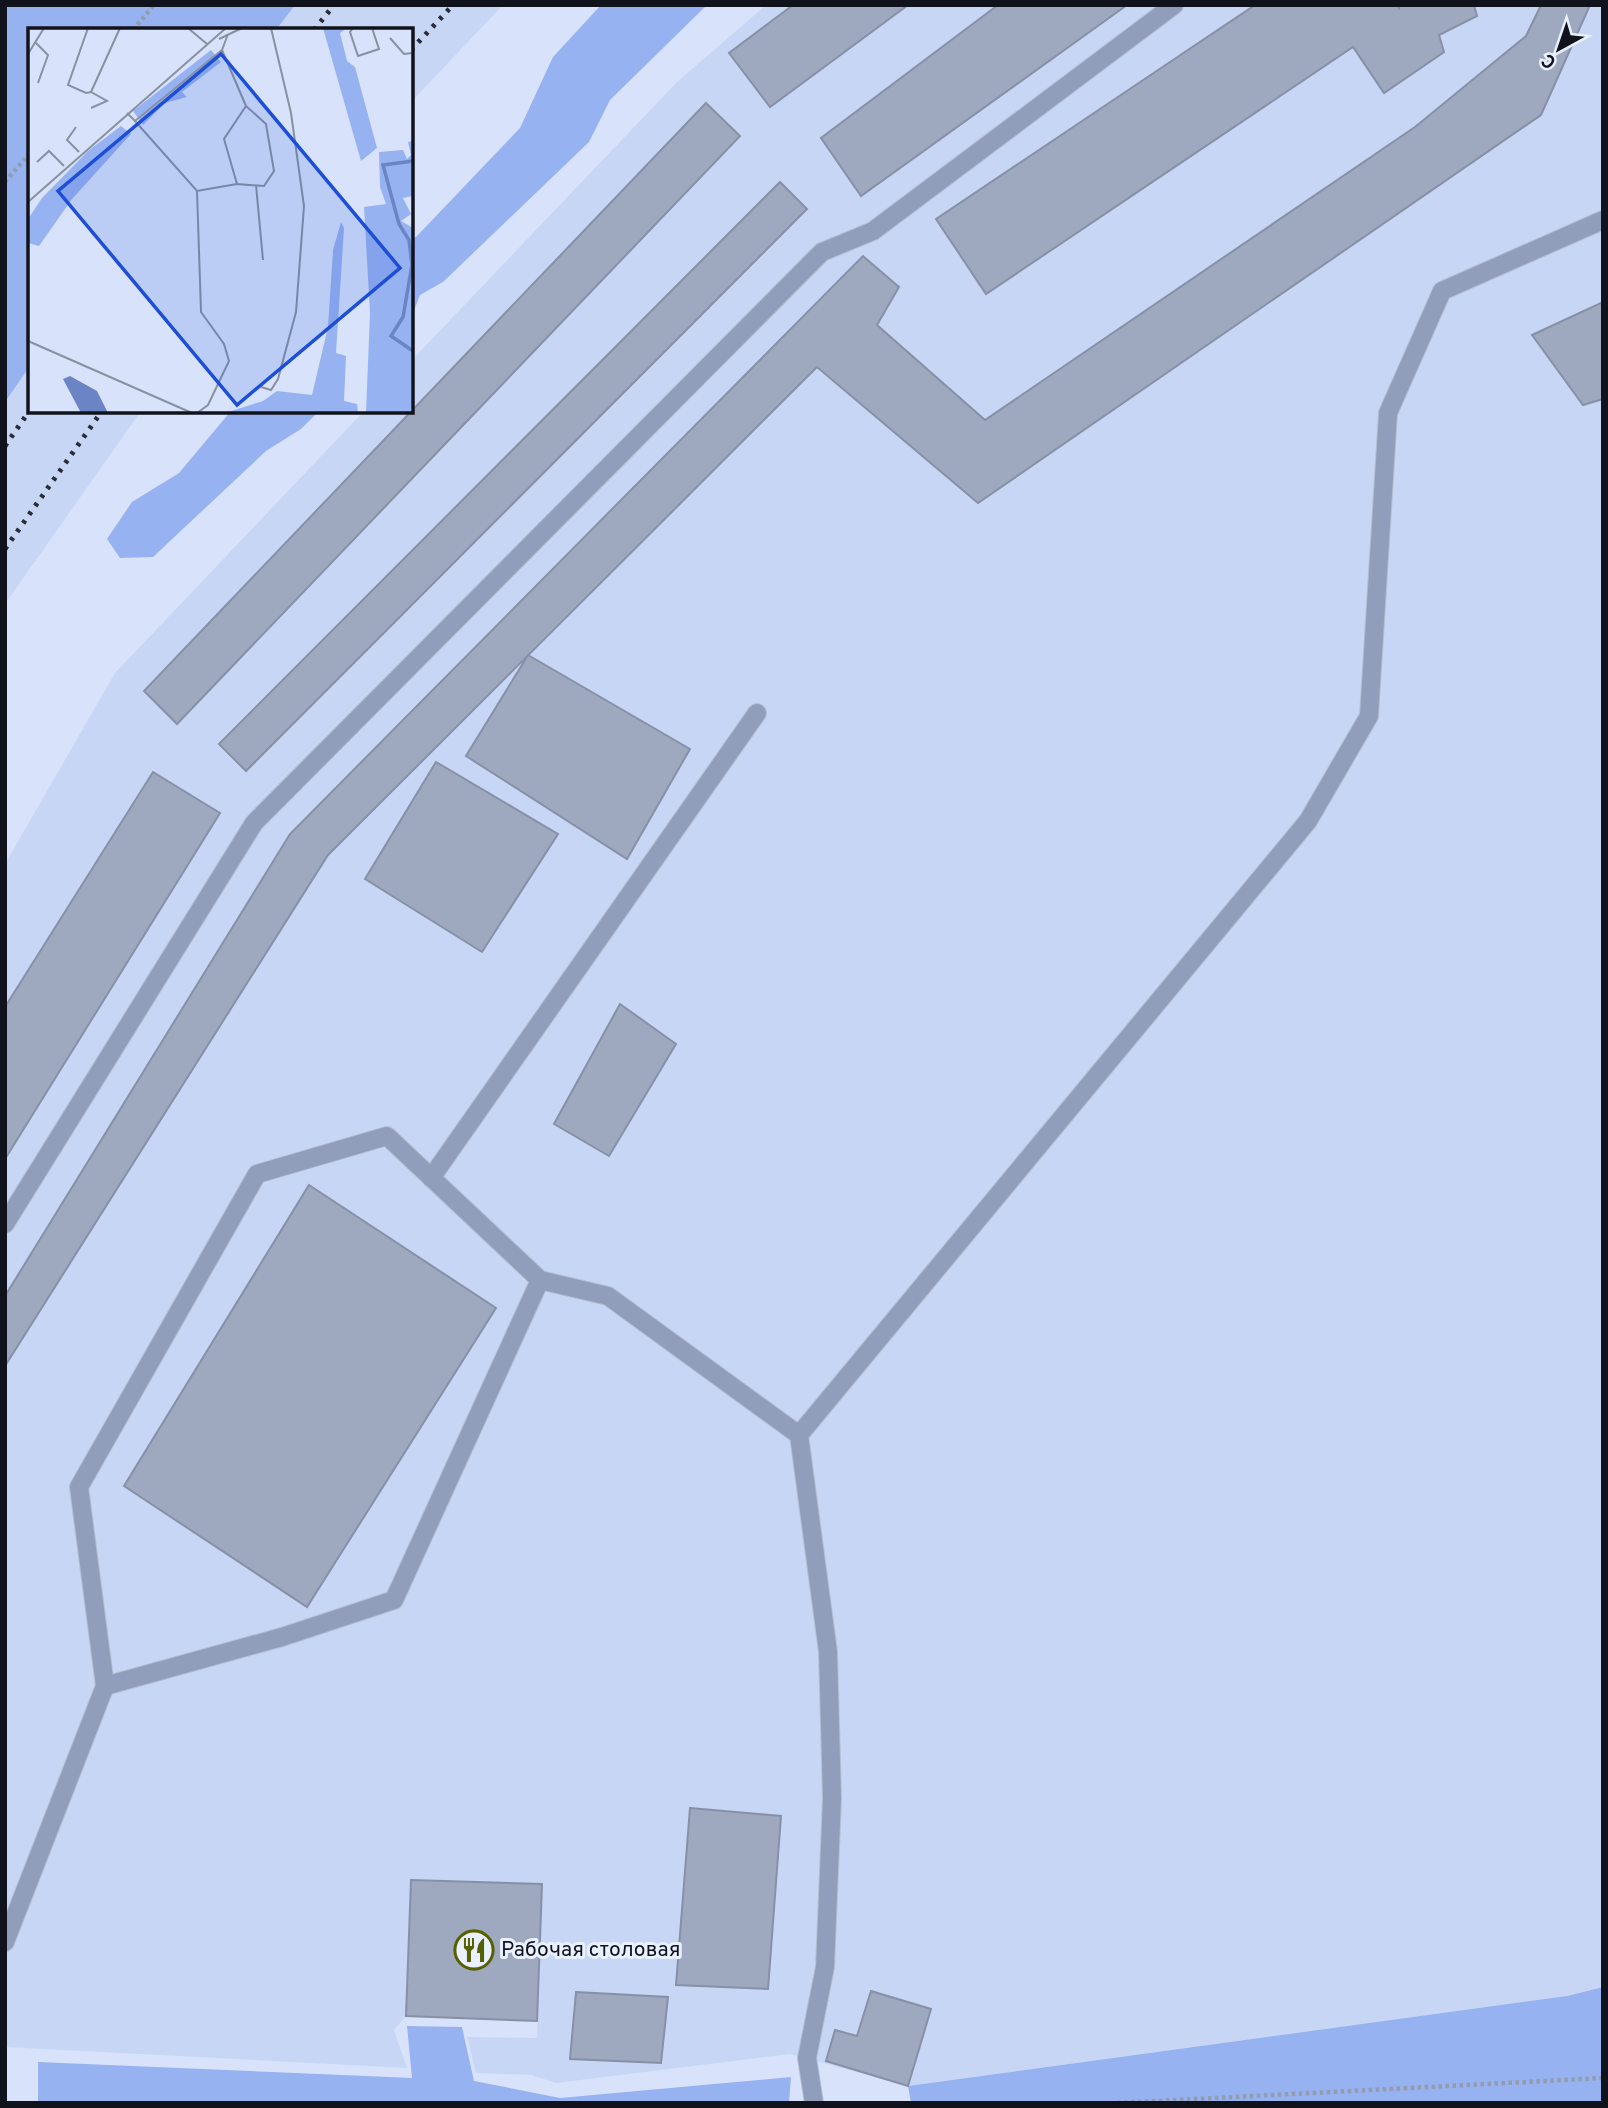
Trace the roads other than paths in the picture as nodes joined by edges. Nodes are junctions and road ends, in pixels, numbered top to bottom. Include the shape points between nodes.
1 (1174, 5) edge
2 (1603, 220) edge
3 (757, 713) dead end
4 (431, 1178) junction
5 (5, 1224) edge
6 (540, 1280) junction
7 (799, 1435) junction
8 (105, 1686) junction
9 (5, 1942) edge
10 (814, 2103) edge

1 - 5 lane via 873,231 822,252 254,823
2 - 7 lane via 1442,291 1388,413 1369,716 1308,821
3 - 4 lane
4 - 6 lane
4 - 8 lane via 387,1136 257,1174 79,1487
6 - 7 lane via 608,1297
6 - 8 lane via 394,1600 282,1637
7 - 10 lane via 828,1652 831,1758 825,1967 807,2058
8 - 9 lane

